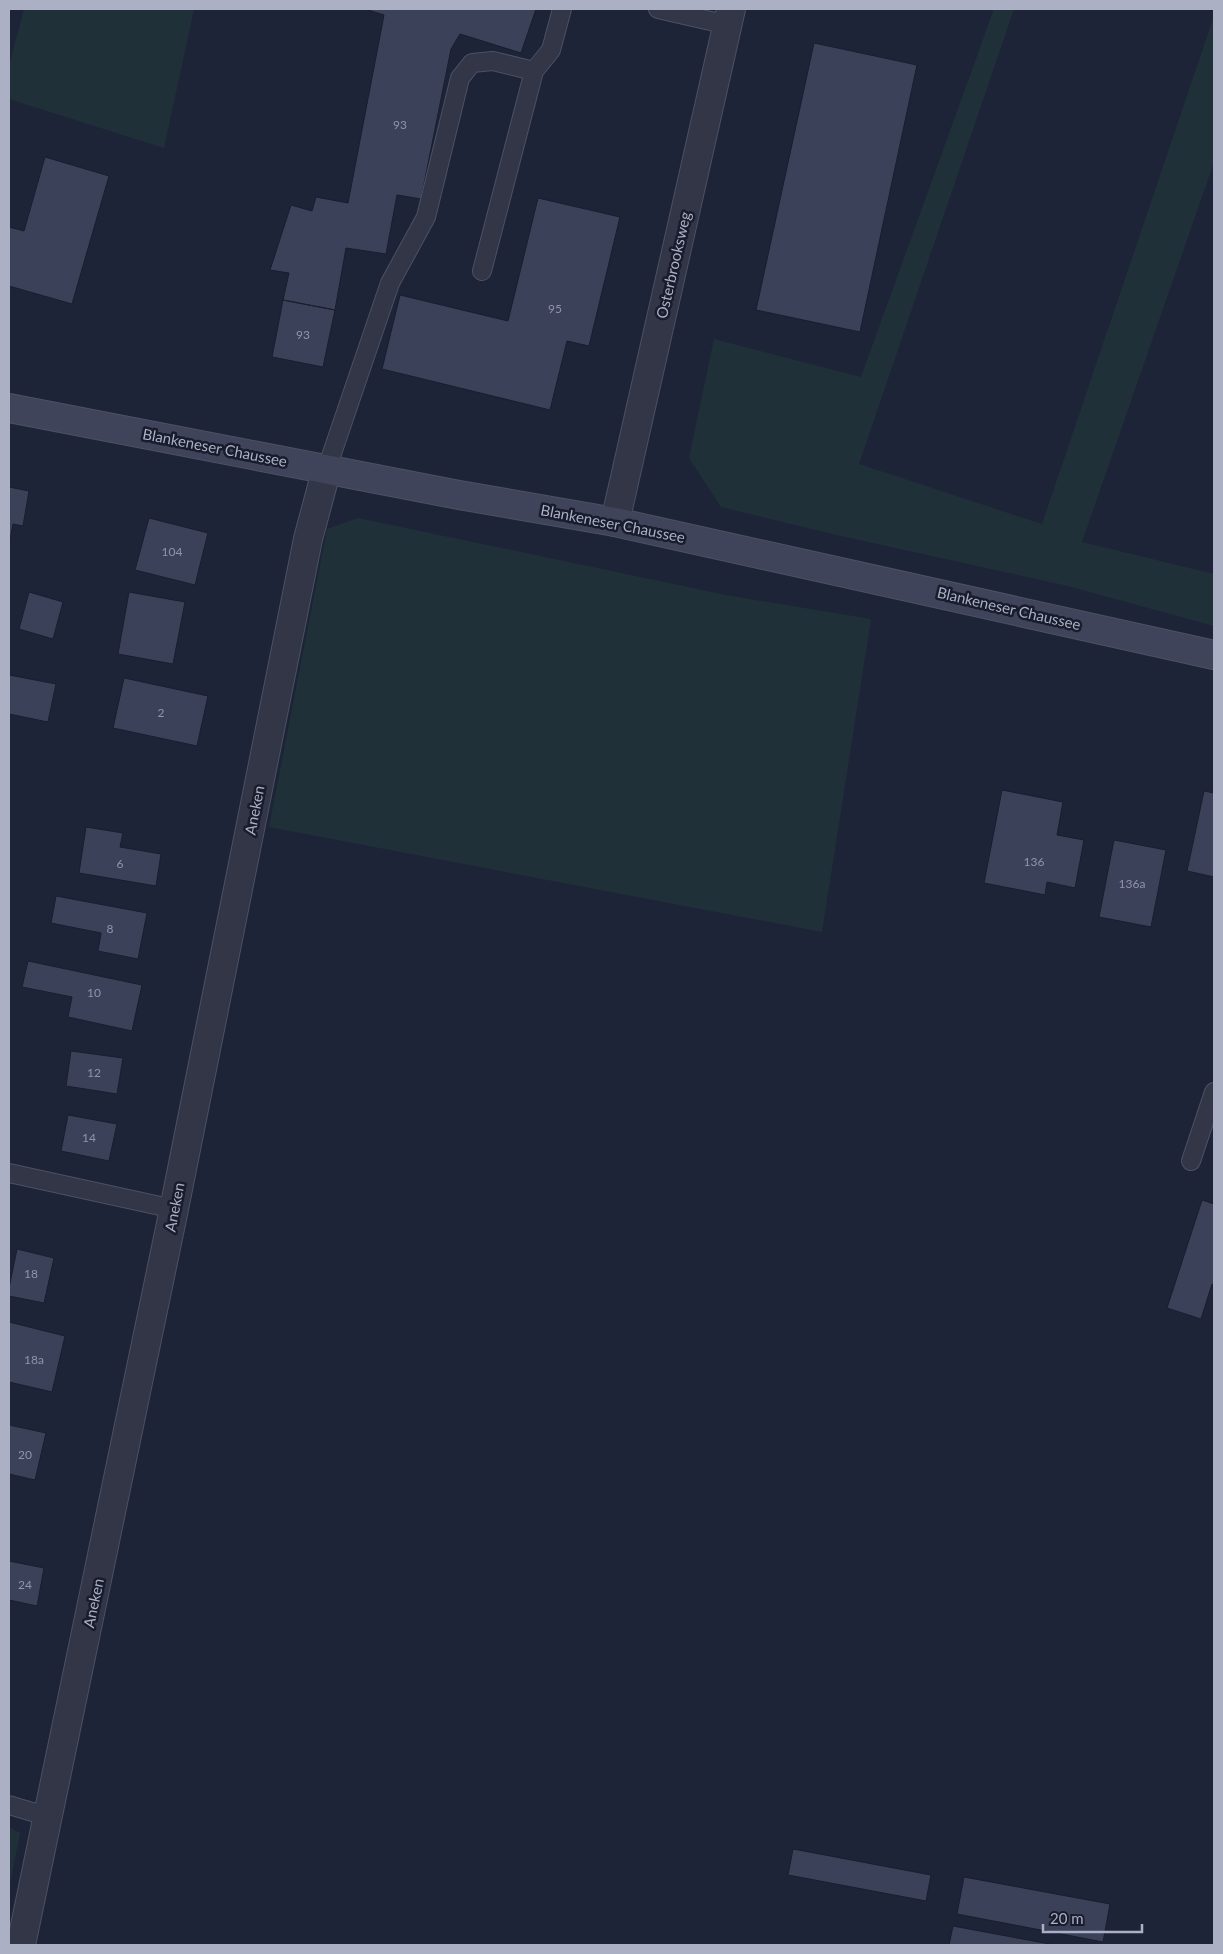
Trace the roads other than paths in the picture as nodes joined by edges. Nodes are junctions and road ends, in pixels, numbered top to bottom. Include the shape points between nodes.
1 (562, 9) edge
2 (658, 9) edge
3 (730, 17) edge
4 (534, 71) junction
5 (482, 271) dead end
6 (9, 408) edge
7 (327, 468) junction
8 (615, 522) junction
9 (1214, 654) edge
10 (1214, 1092) edge
11 (1191, 1161) dead end
12 (9, 1173) edge
13 (174, 1209) junction
14 (9, 1805) edge
15 (49, 1816) junction
16 (21, 1945) edge

1 - 4 lane via 551,50
2 - 3 lane
3 - 8 street, Osterbrooksweg
4 - 5 lane
4 - 7 lane via 493,61 472,64 460,78 426,217 390,283
6 - 7 main road, Blankeneser Chaussee
7 - 8 main road, Blankeneser Chaussee
7 - 13 street, Aneken via 308,540
8 - 9 main road, Blankeneser Chaussee
10 - 11 lane
12 - 13 lane
13 - 15 street, Aneken
14 - 15 lane
15 - 16 street, Aneken

